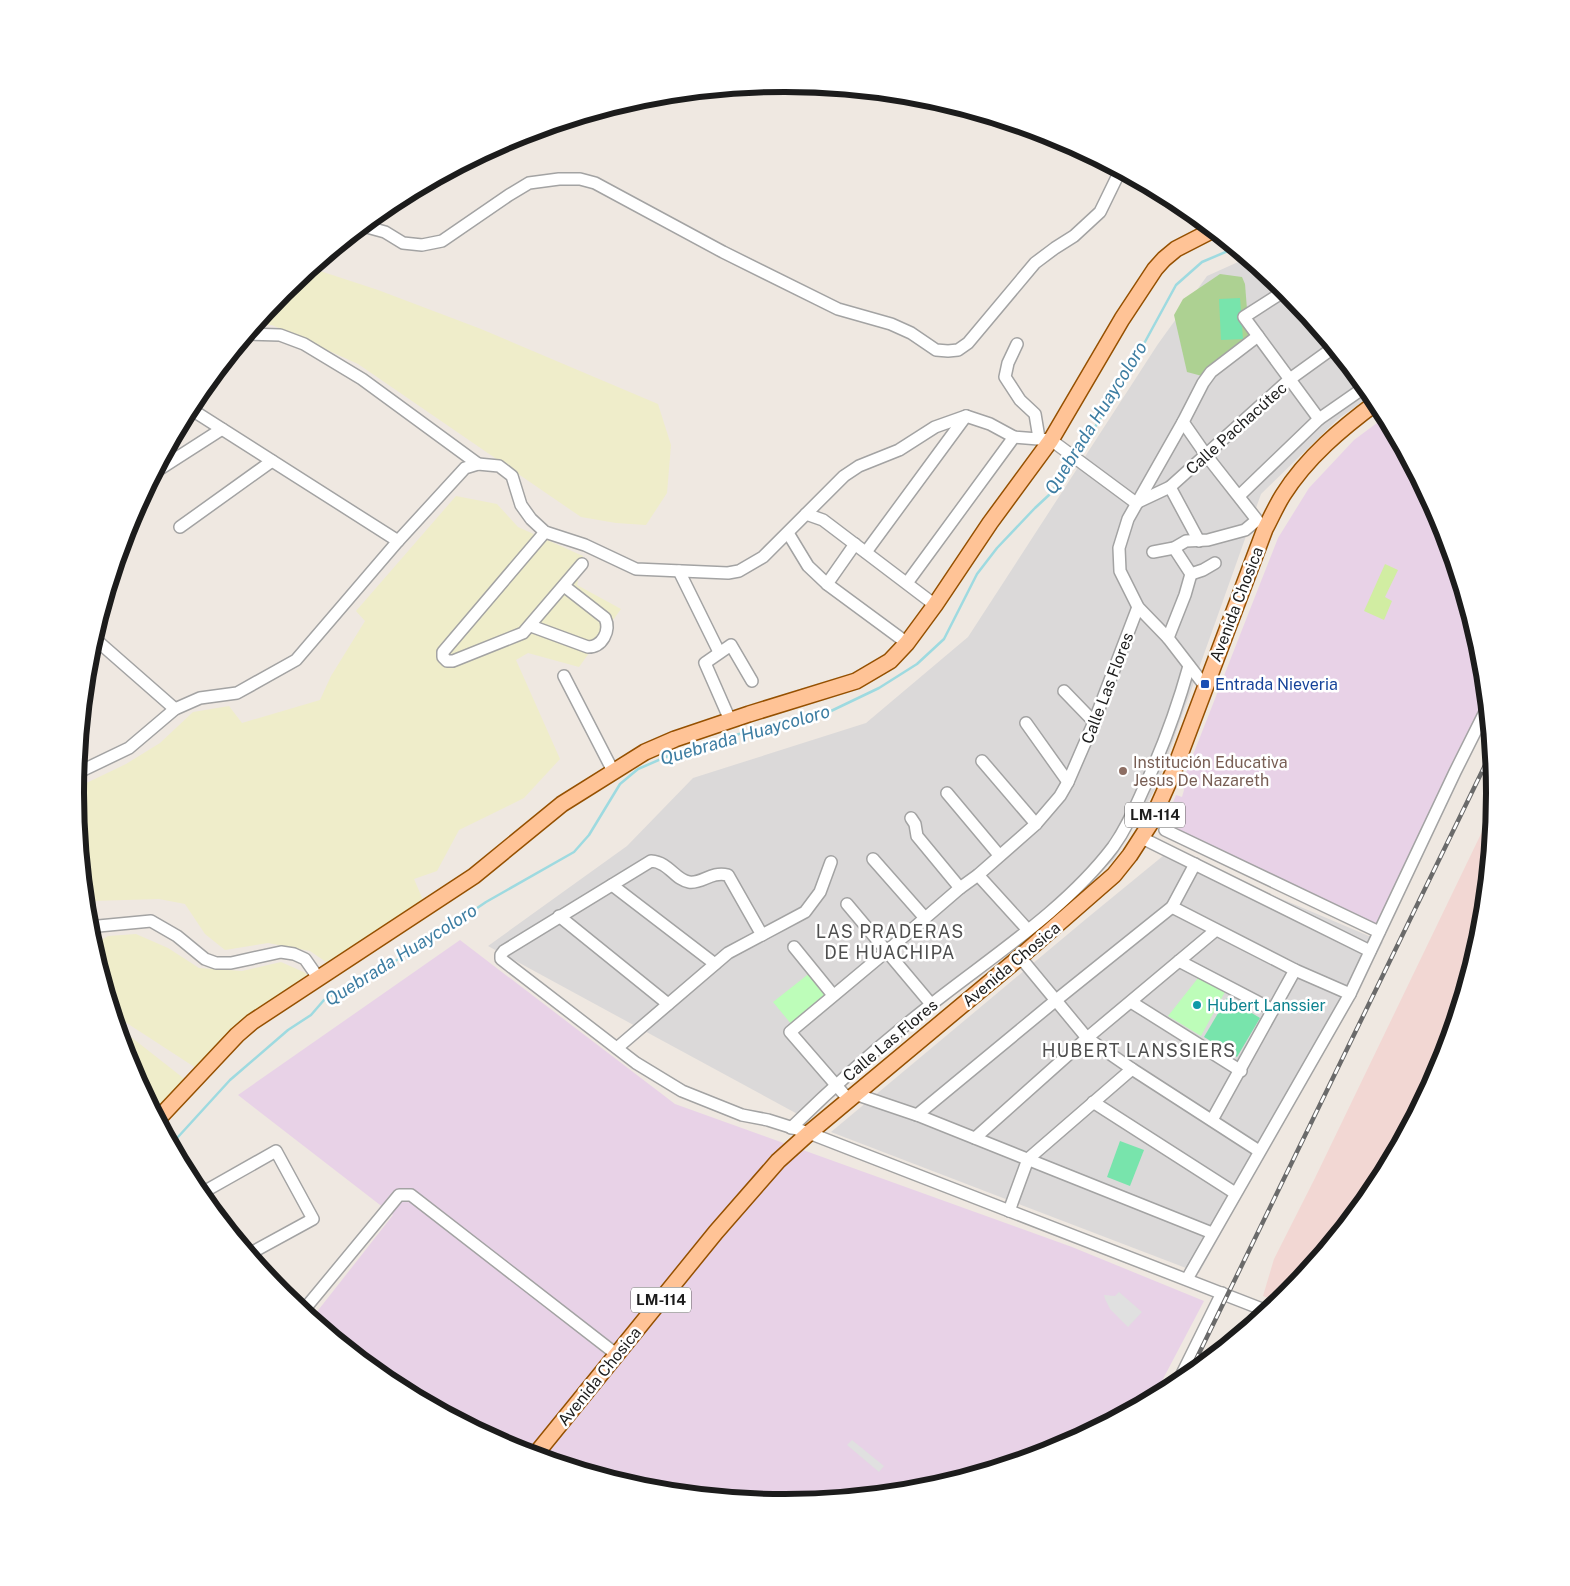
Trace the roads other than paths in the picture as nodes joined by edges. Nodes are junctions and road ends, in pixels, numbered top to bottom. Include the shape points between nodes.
1 (1118, 176) edge
2 (370, 228) edge
3 (1207, 233) edge
4 (1279, 295) edge
5 (255, 334) edge
6 (1258, 336) junction
7 (1017, 344) dead end
8 (1329, 351) edge
9 (1290, 379) junction
10 (1359, 391) edge
11 (1370, 407) edge
12 (196, 413) edge
13 (966, 416) junction
14 (1319, 419) junction
15 (1183, 422) junction
16 (222, 429) junction
17 (1014, 437) junction
18 (1045, 439) junction
19 (1206, 455) junction
20 (272, 461) junction
21 (478, 464) junction
22 (166, 465) edge
23 (1170, 487) junction
24 (1239, 496) junction
25 (1136, 503) junction
26 (806, 514) junction
27 (180, 527) dead end
28 (545, 532) junction
29 (788, 533) junction
30 (398, 541) junction
31 (1200, 541) junction
32 (855, 544) junction
33 (1174, 548) junction
34 (866, 552) junction
35 (1153, 552) dead end
36 (1215, 563) dead end
37 (582, 564) dead end
38 (679, 571) junction
39 (1192, 574) junction
40 (907, 583) junction
41 (827, 584) junction
42 (564, 586) junction
43 (935, 605) junction
44 (1138, 607) junction
45 (530, 626) junction
46 (1168, 638) junction
47 (100, 643) edge
48 (907, 643) junction
49 (720, 652) junction
50 (1190, 666) junction
51 (564, 676) dead end
52 (752, 681) dead end
53 (1205, 686) junction
54 (1064, 690) dead end
55 (175, 709) junction
56 (1482, 718) edge
57 (730, 720) junction
58 (1094, 722) junction
59 (1026, 723) dead end
60 (982, 761) dead end
61 (84, 770) edge
62 (613, 771) junction
63 (1068, 782) junction
64 (947, 793) dead end
65 (911, 818) dead end
66 (1036, 824) junction
67 (1165, 830) dead end
68 (1142, 838) junction
69 (999, 855) junction
70 (873, 859) dead end
71 (831, 862) dead end
72 (1195, 864) junction
73 (978, 875) junction
74 (612, 885) junction
75 (960, 888) junction
76 (847, 904) dead end
77 (1172, 907) junction
78 (559, 916) junction
79 (925, 918) junction
80 (96, 926) edge
81 (1028, 930) junction
82 (1216, 930) junction
83 (1379, 932) junction
84 (762, 935) junction
85 (794, 946) dead end
86 (887, 951) junction
87 (1370, 951) junction
88 (1020, 957) junction
89 (1179, 961) junction
90 (715, 964) junction
91 (1295, 970) junction
92 (319, 979) junction
93 (1350, 994) junction
94 (833, 995) junction
95 (1055, 1001) junction
96 (1130, 1002) junction
97 (668, 1004) junction
98 (932, 1004) junction
99 (1273, 1010) junction
100 (1087, 1038) junction
101 (617, 1048) junction
102 (1132, 1069) junction
103 (1241, 1070) junction
104 (836, 1085) junction
105 (852, 1097) junction
106 (1093, 1102) junction
107 (162, 1115) edge
108 (917, 1116) junction
109 (1212, 1120) junction
110 (791, 1128) junction
111 (807, 1134) junction
112 (975, 1138) junction
113 (1259, 1151) junction
114 (1028, 1159) junction
115 (207, 1190) edge
116 (1236, 1193) junction
117 (1009, 1211) junction
118 (1212, 1233) junction
119 (255, 1251) edge
120 (1187, 1279) junction
121 (1222, 1293) junction
122 (307, 1306) edge
123 (1259, 1309) edge
124 (616, 1354) junction
125 (1184, 1369) edge
126 (540, 1450) edge

1 - 2 street via 1100,212 1074,236 1035,263 968,344 948,351 936,350 891,324 838,309 595,183 559,179 529,183 442,241 422,245 403,243
3 - 18 main road via 1176,249 1154,270
4 - 6 street via 1244,317
5 - 21 street via 280,335 304,344 362,380
6 - 9 street
6 - 15 street via 1211,372
7 - 18 street via 1005,377 1020,400 1035,414
8 - 9 street, Calle Pachacútec
9 - 14 street
9 - 19 street, Calle Pachacútec
10 - 14 street
11 - 53 main road, Avenida Chosica / LM-114 via 1348,423 1310,460 1284,494 1265,529
12 - 16 street
13 - 17 street
13 - 26 street via 936,427 899,450 859,466 844,476
13 - 34 street
14 - 24 street
15 - 19 street
15 - 25 street
16 - 20 street
16 - 22 street
17 - 18 street
17 - 40 street
18 - 25 street
18 - 43 main road
19 - 23 street, Calle Pachacútec
19 - 24 street
20 - 27 street
20 - 30 street
21 - 28 street via 499,466 512,476 521,505
21 - 30 street via 465,468
23 - 25 street, Calle Pachacútec
23 - 31 street
24 - 31 street via 1257,520 1245,530
25 - 44 street via 1119,548 1120,571
26 - 29 street
26 - 32 street via 823,520
28 - 38 street via 585,545 636,569
28 - 45 street via 443,652 443,657 453,661 523,633
29 - 38 street via 763,557 739,571
29 - 41 street via 808,566
30 - 55 street via 296,660 236,694 200,698
31 - 33 street via 1186,541
32 - 34 street
32 - 41 street
33 - 35 street
33 - 39 street
34 - 40 street
36 - 39 street
37 - 42 street
38 - 49 street
39 - 46 street
40 - 43 street
41 - 48 street
42 - 45 street
42 - 45 street via 605,618 607,630 599,644 588,648
43 - 48 main road
44 - 46 street
44 - 58 street, Calle Las Flores
46 - 50 street
47 - 55 street
48 - 57 main road via 890,661 856,681
49 - 52 street via 731,644
49 - 57 street via 705,663
50 - 53 street
50 - 81 street, Calle Las Flores via 1176,712 1129,823 1097,866
51 - 62 street
53 - 68 main road, Avenida Chosica / LM-114 via 1175,768
54 - 58 street
55 - 61 street via 129,748
56 - 83 street
57 - 62 main road via 645,752
58 - 63 street, Calle Las Flores
59 - 63 street
60 - 66 street
62 - 92 main road via 562,804 474,876
63 - 66 street, Calle Las Flores
64 - 69 street
65 - 75 street via 917,836
66 - 69 street, Calle Las Flores
67 - 83 street
68 - 72 street
68 - 88 main road, Avenida Chosica / LM-114 via 1114,875
69 - 73 street, Calle Las Flores
70 - 79 street
71 - 84 street via 820,892 805,912
72 - 77 street
72 - 87 street
73 - 75 street, Calle Las Flores
73 - 81 street
74 - 78 street
74 - 84 street via 650,861 663,864 691,882 719,873 728,875
74 - 90 street
75 - 79 street, Calle Las Flores
76 - 86 street
77 - 82 street
77 - 95 street
78 - 97 street
78 - 101 street via 504,951 501,959
79 - 86 street, Calle Las Flores
80 - 92 street via 151,921 177,936 204,959 216,963 231,963 281,952 294,954 304,959
81 - 98 street, Calle Las Flores
82 - 89 street
82 - 91 street
83 - 87 street
84 - 90 street via 728,953
85 - 94 street
86 - 94 street, Calle Las Flores
86 - 98 street
87 - 93 street
88 - 95 street
88 - 105 main road, Avenida Chosica / LM-114
89 - 96 street
89 - 99 street
90 - 97 street
91 - 93 street
91 - 99 street
92 - 107 main road via 245,1029
93 - 113 street
94 - 104 street, Calle Las Flores via 790,1032
95 - 100 street
95 - 108 street
96 - 100 street
96 - 103 street
97 - 101 street
98 - 104 street, Calle Las Flores
99 - 103 street
100 - 102 street
100 - 112 street
101 - 110 street via 682,1091 742,1116
102 - 106 street
102 - 109 street
103 - 109 street
104 - 105 street
104 - 110 street, Calle Las Flores
105 - 108 street
105 - 111 main road, Avenida Chosica / LM-114
106 - 114 street
106 - 116 street
108 - 112 street
109 - 113 street
110 - 111 street
111 - 117 street
111 - 124 main road, Avenida Chosica / LM-114 via 778,1161 716,1232
112 - 114 street
113 - 116 street
114 - 117 street
114 - 118 street
115 - 119 street via 276,1151 313,1219
116 - 118 street
117 - 120 street
118 - 120 street
120 - 121 street
121 - 123 street
121 - 125 street
122 - 124 street via 399,1195 405,1194 411,1195
124 - 126 main road, Avenida Chosica / LM-114

